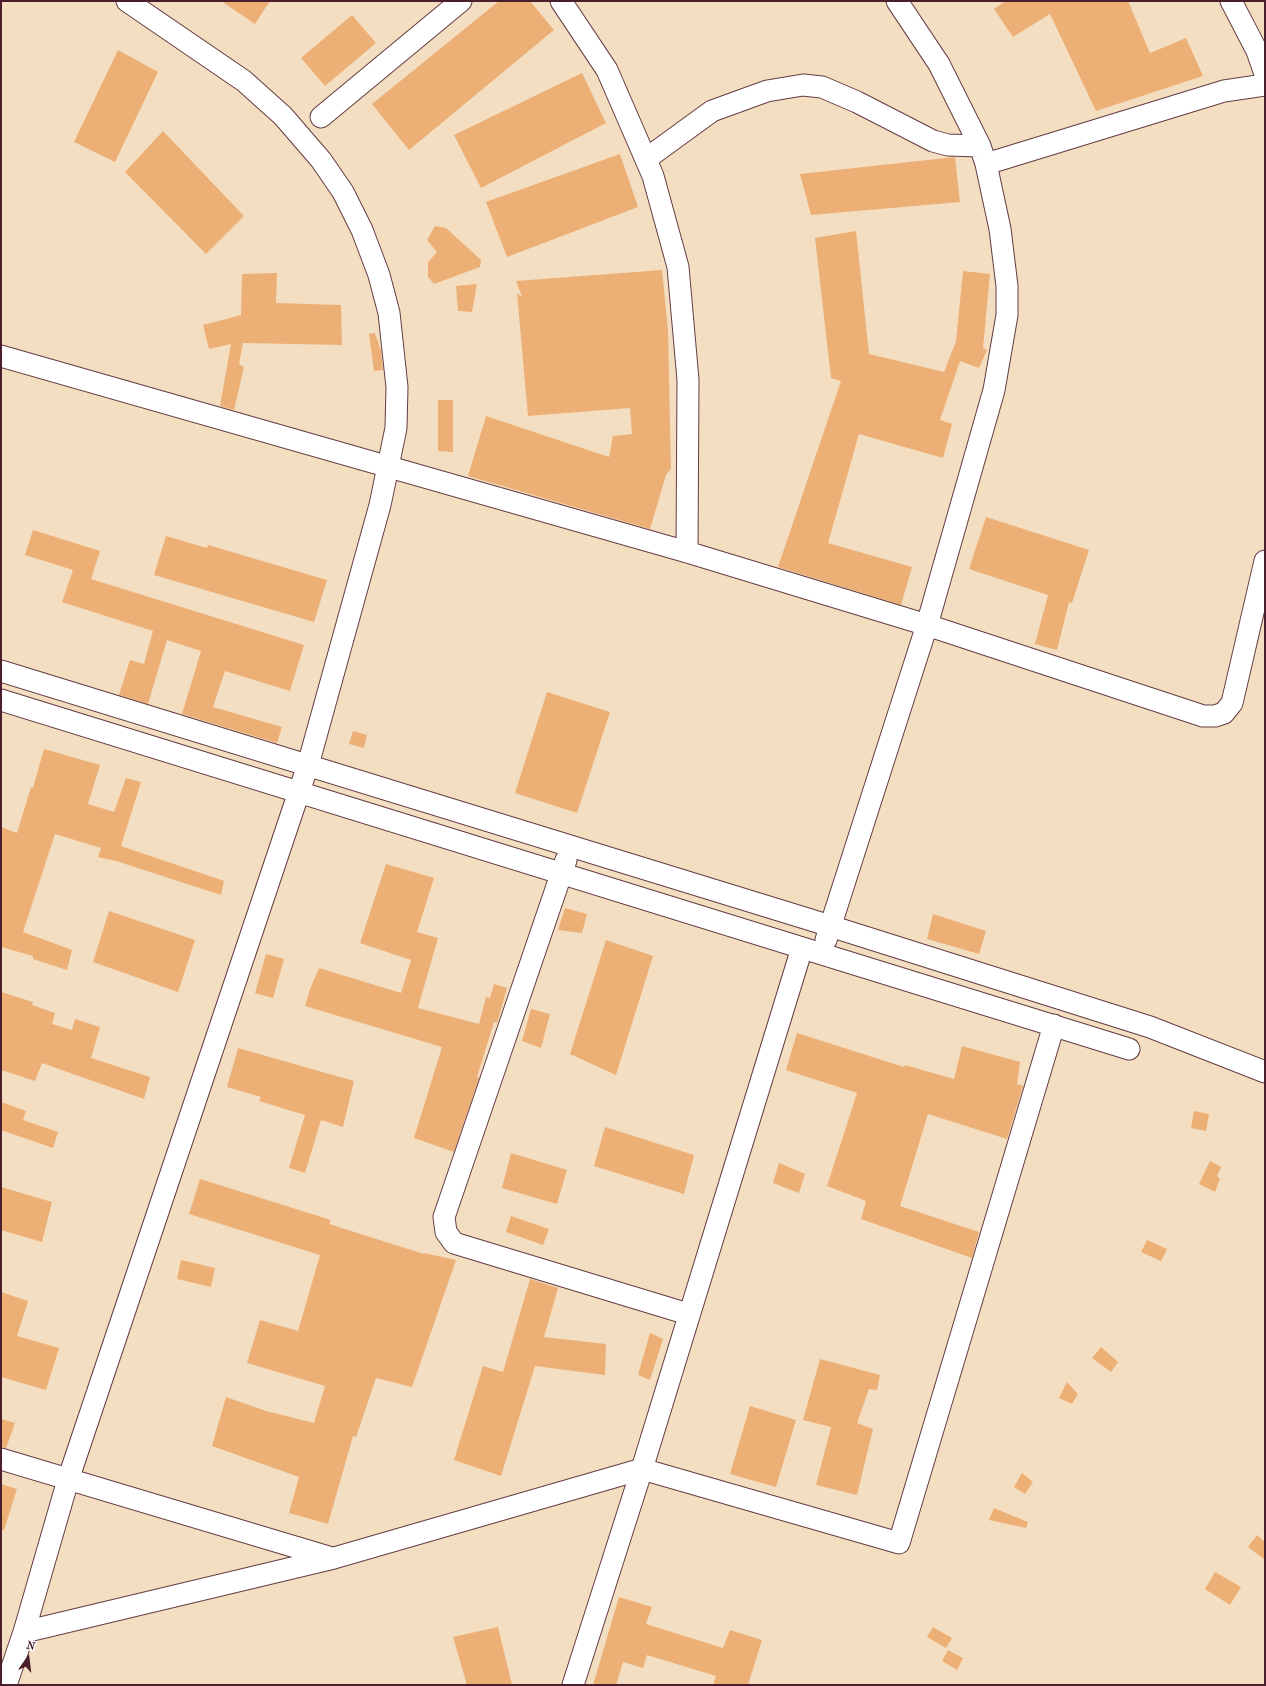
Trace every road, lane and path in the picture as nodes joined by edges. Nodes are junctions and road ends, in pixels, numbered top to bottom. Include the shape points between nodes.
1 (127, 1) edge
2 (461, 1) edge
3 (561, 1) edge
4 (897, 1) edge
5 (1231, 1) edge
6 (1265, 74) edge
7 (1265, 85) edge
8 (321, 118) dead end
9 (983, 155) junction
10 (646, 159) junction
11 (1, 356) edge
12 (389, 467) junction
13 (687, 552) junction
14 (1265, 561) edge
15 (927, 625) junction
16 (1, 671) edge
17 (1, 700) edge
18 (308, 765) junction
19 (298, 792) junction
20 (571, 846) junction
21 (562, 873) junction
22 (831, 926) junction
23 (812, 950) junction
24 (1054, 1025) junction
25 (1129, 1049) dead end
26 (1265, 1072) edge
27 (688, 1314) junction
28 (1, 1459) edge
29 (642, 1469) junction
30 (68, 1480) junction
31 (334, 1558) junction
32 (24, 1632) junction
33 (6, 1685) edge
34 (573, 1685) edge

1 - 12 street via 244,81 283,116 343,192 362,230 379,275 389,313 397,387 396,428
2 - 8 street
3 - 10 street via 607,70
4 - 9 street via 939,64
5 - 6 street via 1257,51
7 - 9 street via 1224,91
9 - 10 street via 933,141 857,102 822,87 803,84 767,91 712,111
9 - 15 street via 1000,229 1007,286 1007,315 994,390
10 - 13 street via 678,267 688,380
11 - 12 street
12 - 13 street
12 - 18 street
13 - 15 street
14 - 15 street via 1232,703 1224,713 1215,716 1203,716
15 - 22 street
16 - 18 street
17 - 19 street
18 - 19 street
18 - 20 street
19 - 21 street
19 - 30 street
20 - 21 street
20 - 22 street
21 - 23 street
21 - 27 street via 444,1217 446,1232 454,1243
22 - 23 street
22 - 26 street via 1150,1026
23 - 24 street
23 - 27 street
24 - 25 street
24 - 29 street via 899,1543
27 - 29 street
28 - 30 street
29 - 31 street
29 - 34 street
30 - 31 street
30 - 32 street
31 - 32 street
32 - 33 street

